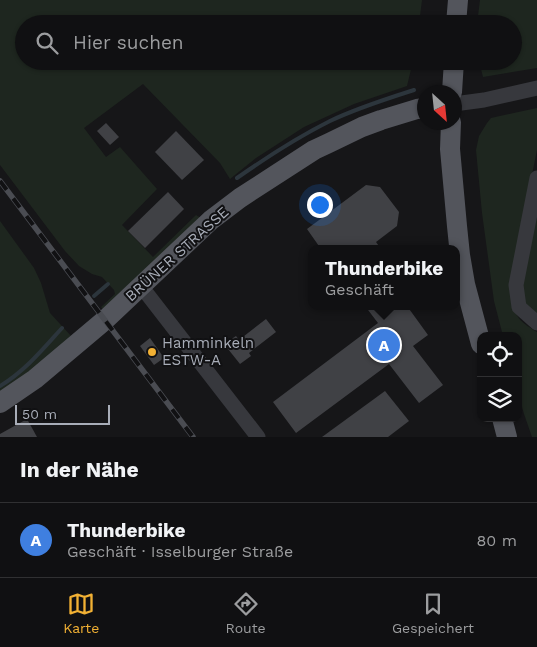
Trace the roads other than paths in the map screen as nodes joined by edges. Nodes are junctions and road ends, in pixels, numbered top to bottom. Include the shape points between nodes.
1 (458, 0) edge
2 (457, 15) edge
3 (453, 70) edge
4 (452, 85) edge
5 (537, 88) edge
6 (462, 103) edge
7 (417, 109) edge
8 (451, 130) edge
9 (537, 178) edge
10 (459, 245) edge
11 (460, 250) edge
12 (141, 286) junction
13 (537, 323) edge
14 (478, 332) edge
15 (0, 403) edge
16 (503, 422) edge
17 (258, 437) edge
18 (507, 437) edge

1 - 2 main road
3 - 4 main road
5 - 6 street
7 - 12 main road, BRÜNER STRASSE via 362,127 300,159 211,220
8 - 10 main road
9 - 13 street via 516,285 519,307
11 - 14 main road
12 - 15 main road, BRÜNER STRASSE via 35,379
12 - 17 street
16 - 18 main road

